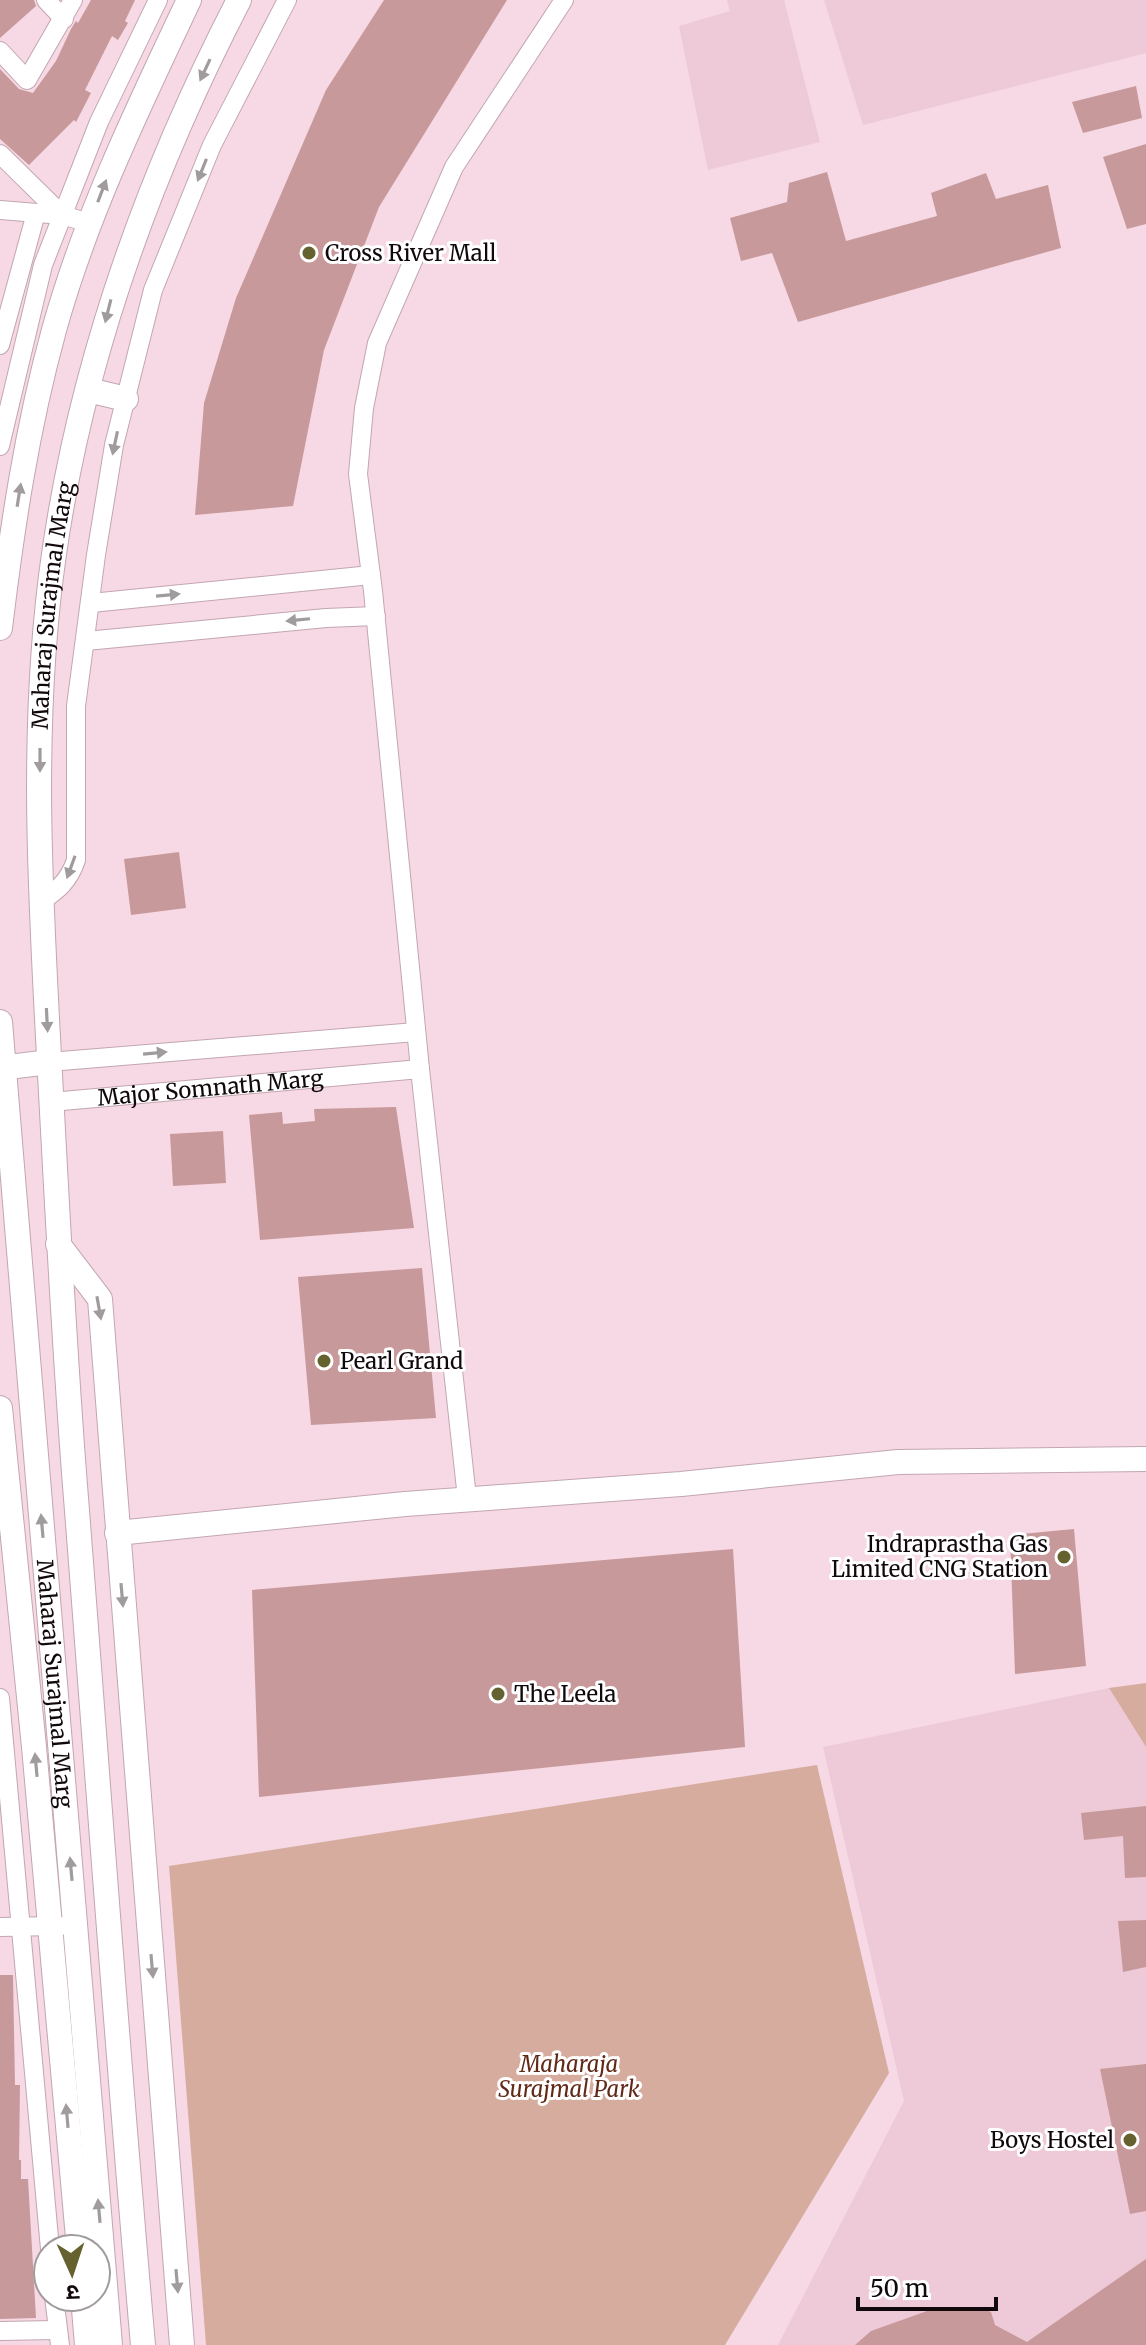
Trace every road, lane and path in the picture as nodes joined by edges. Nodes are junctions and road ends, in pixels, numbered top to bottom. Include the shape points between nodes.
1 (46, 0) edge
2 (73, 0) edge
3 (158, 0) edge
4 (189, 0) edge
5 (239, 0) edge
6 (287, 0) edge
7 (564, 0) edge
8 (64, 19) junction
9 (0, 51) edge
10 (0, 154) edge
11 (0, 210) edge
12 (36, 213) junction
13 (62, 215) junction
14 (89, 223) junction
15 (6, 298) edge
16 (0, 345) edge
17 (88, 390) junction
18 (126, 399) junction
19 (0, 446) edge
20 (4, 569) edge
21 (371, 575) junction
22 (91, 603) junction
23 (376, 616) junction
24 (0, 628) edge
25 (86, 641) junction
26 (40, 902) junction
27 (0, 1022) edge
28 (416, 1032) junction
29 (49, 1062) junction
30 (3, 1067) edge
31 (420, 1069) junction
32 (51, 1102) junction
33 (3, 1105) edge
34 (6, 1158) edge
35 (18, 1242) junction
36 (58, 1244) junction
37 (0, 1267) edge
38 (0, 1408) edge
39 (1146, 1459) edge
40 (467, 1498) junction
41 (117, 1533) junction
42 (0, 1698) edge
43 (4, 1783) edge
44 (8, 1860) edge
45 (147, 1911) junction
46 (108, 1912) junction
47 (50, 1926) junction
48 (75, 1926) junction
49 (0, 1927) edge
50 (22, 1927) junction
51 (49, 2233) edge
52 (78, 2233) edge
53 (56, 2313) edge
54 (84, 2313) edge
55 (0, 2331) edge
56 (59, 2337) edge
57 (87, 2345) edge
58 (110, 2345) edge
59 (143, 2345) edge
60 (182, 2345) edge

1 - 8 street
2 - 8 street
3 - 13 street via 99,122
14 -> 4 main road
5 -> 17 main road, Maharaj Surajmal Marg via 159,170 112,295
6 -> 18 street via 206,159 150,301
7 - 21 street via 454,167 377,343 358,474
8 - 9 street via 27,80
10 - 13 street
11 - 12 street
12 - 13 street
12 - 15 street
13 - 14 street
13 - 19 street via 43,265
20 -> 14 main road via 54,329
15 - 16 street
17 - 18 main road
17 -> 26 main road, Maharaj Surajmal Marg via 54,553 39,697
18 -> 22 street via 114,445
20 - 24 main road
22 -> 21 street
21 - 23 street
22 - 25 street
23 -> 25 street
23 - 28 street
25 -> 26 street via 76,706 76,860 59,890
26 -> 29 main road, Maharaj Surajmal Marg
27 - 30 main road, Maharaj Surajmal Marg
29 -> 28 street, Major Somnath Marg
28 - 31 street
29 - 30 main road, Major Somnath Marg
29 - 32 main road, Maharaj Surajmal Marg
30 - 33 main road, Maharaj Surajmal Marg
31 - 32 street, Major Somnath Marg
31 - 40 street
32 - 33 main road, Major Somnath Marg
32 - 36 main road, Maharaj Surajmal Marg
33 - 34 main road, Maharaj Surajmal Marg
34 - 35 main road, Maharaj Surajmal Marg
35 - 37 main road
48 -> 35 main road, Maharaj Surajmal Marg
36 -> 41 main road via 100,1299
36 - 46 main road, Maharaj Surajmal Marg
47 -> 38 main road
39 - 40 main road via 898,1462
40 - 41 main road
41 -> 45 main road
42 - 43 street
43 - 44 street
44 - 50 street
45 - 46 main road
45 -> 60 main road
46 - 59 main road, Maharaj Surajmal Marg
47 - 48 street
47 - 50 street
52 -> 47 main road
58 -> 48 main road, Maharaj Surajmal Marg
49 - 50 street
50 - 51 street
53 - 56 street
54 - 57 main road
55 - 56 street

